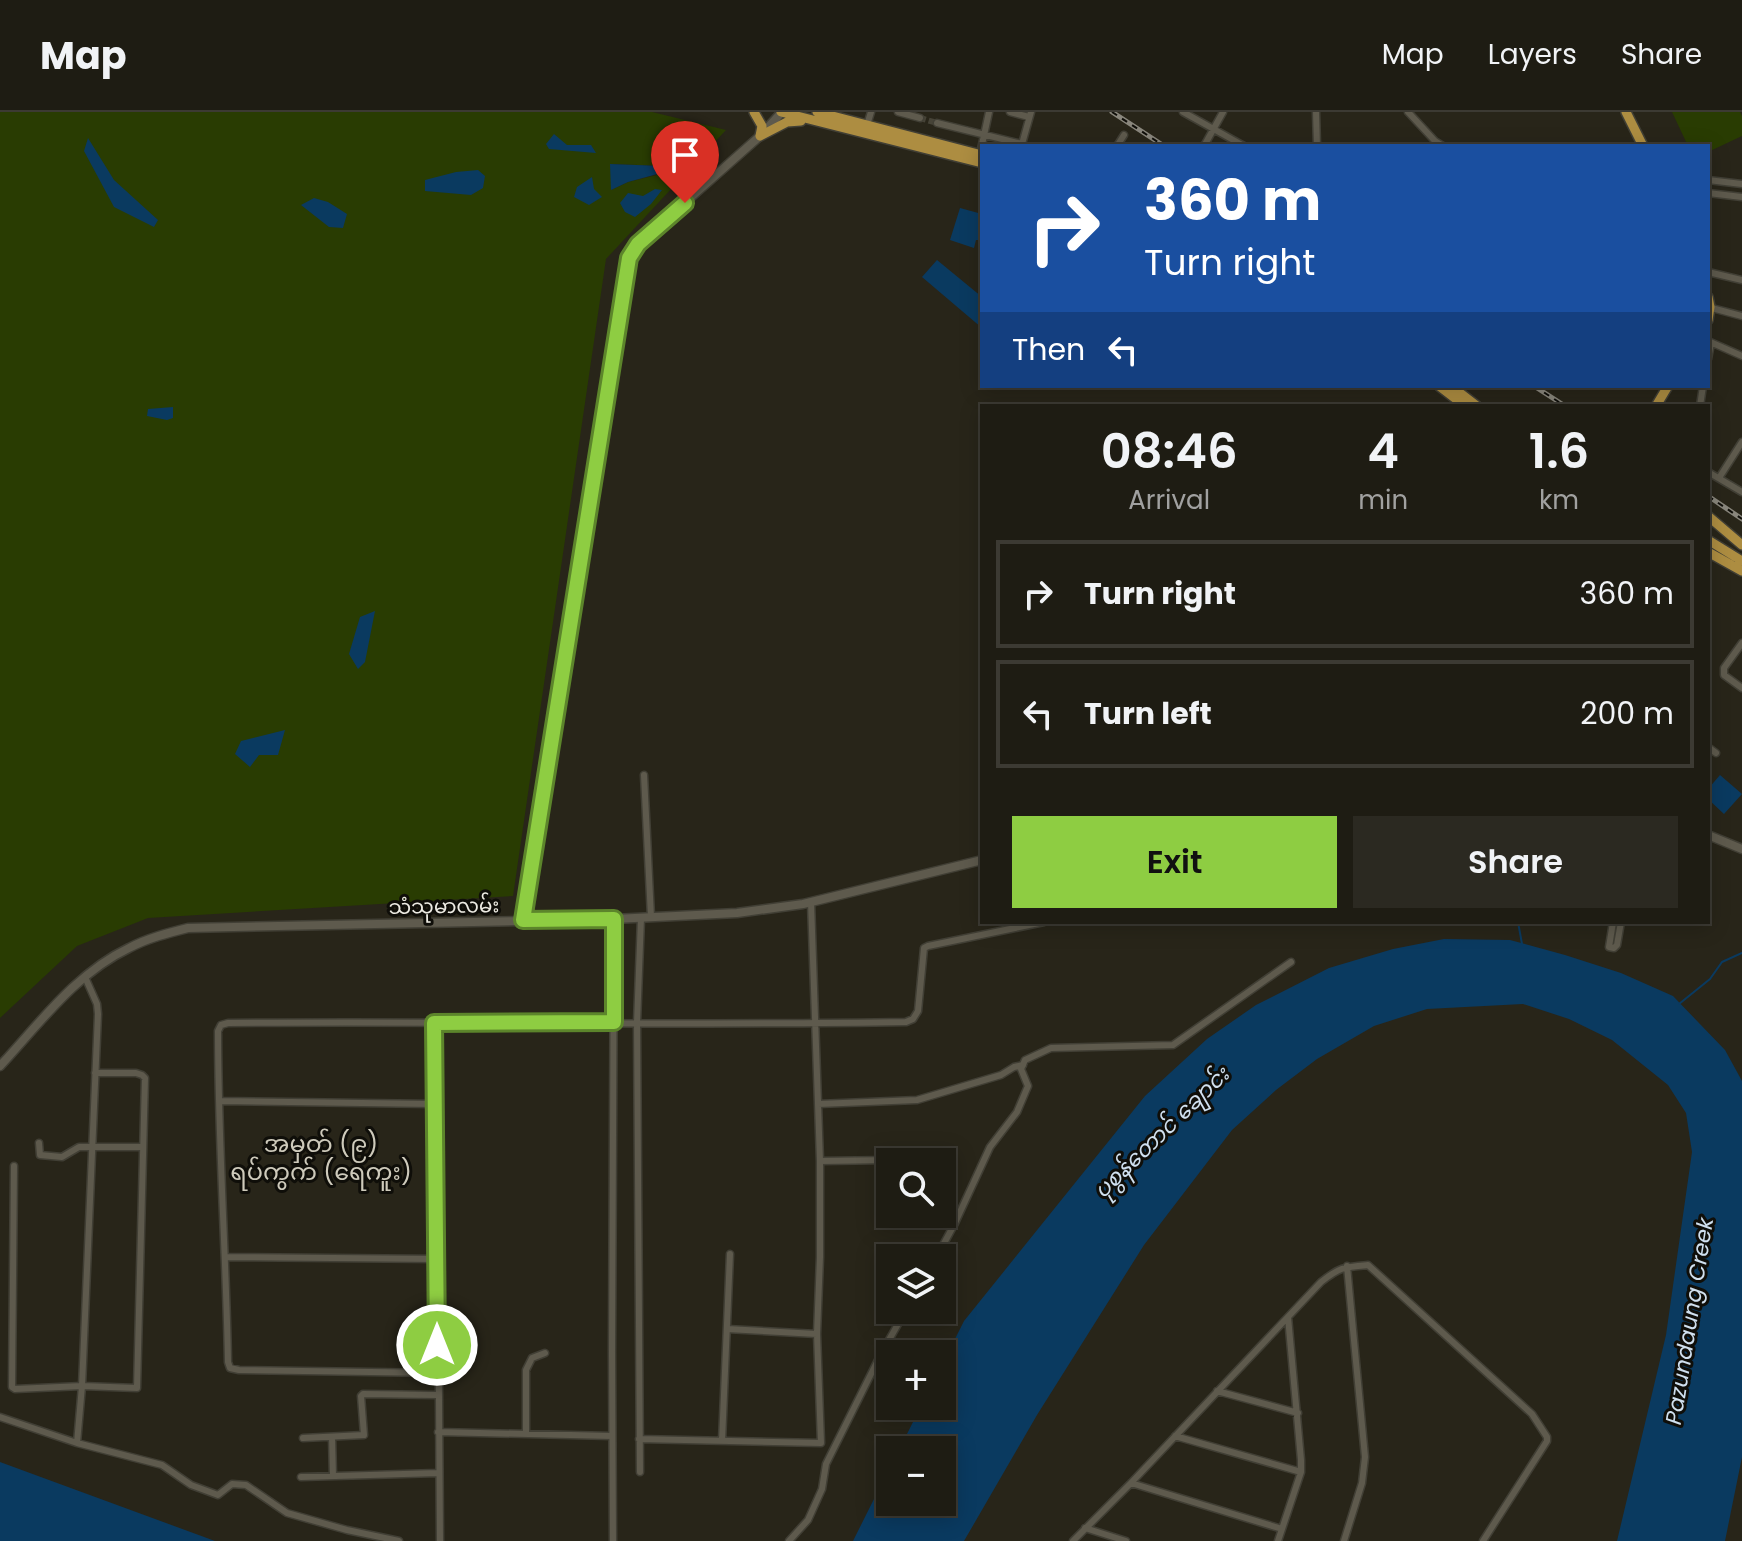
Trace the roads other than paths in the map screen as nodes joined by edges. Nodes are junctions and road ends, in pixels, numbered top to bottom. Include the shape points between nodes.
1 (754, 112) edge
2 (782, 112) edge
3 (871, 112) edge
4 (898, 112) edge
5 (989, 112) edge
6 (1010, 112) edge
7 (1183, 112) edge
8 (1223, 112) edge
9 (1316, 112) edge
10 (1408, 112) edge
11 (1626, 112) edge
12 (819, 114) edge
13 (1030, 115) edge
14 (920, 118) dead end
15 (937, 123) tunnel mouth
16 (867, 125) junction
17 (1214, 129) junction
18 (984, 135) junction
19 (1124, 135) dead end
20 (760, 136) junction
21 (982, 144) edge
22 (1118, 144) edge
23 (1205, 144) edge
24 (1240, 144) edge
25 (1317, 144) edge
26 (1440, 144) edge
27 (1642, 144) edge
28 (980, 158) edge
29 (1710, 180) edge
30 (1742, 184) edge
31 (1710, 193) edge
32 (1742, 197) edge
33 (1710, 272) edge
34 (1742, 280) edge
35 (1710, 304) edge
36 (1742, 316) edge
37 (1710, 342) edge
38 (1742, 356) edge
39 (1442, 388) edge
40 (1454, 388) edge
41 (1462, 404) edge
42 (1474, 404) edge
43 (1742, 442) edge
44 (1710, 473) edge
45 (1719, 478) junction
46 (1742, 492) edge
47 (1710, 518) edge
48 (1710, 541) edge
49 (1742, 545) edge
50 (1710, 553) edge
51 (1742, 561) edge
52 (1742, 571) edge
53 (1742, 643) edge
54 (1742, 688) edge
55 (1710, 748) edge
56 (1716, 753) dead end
57 (644, 775) dead end
58 (1710, 836) edge
59 (1742, 849) edge
60 (980, 860) edge
61 (811, 902) junction
62 (651, 917) junction
63 (641, 918) junction
64 (614, 919) junction
65 (523, 920) junction
66 (1034, 924) edge
67 (1613, 924) edge
68 (1621, 924) edge
69 (1291, 962) dead end
70 (85, 977) junction
71 (614, 1022) junction
72 (434, 1023) junction
73 (637, 1023) junction
74 (815, 1024) junction
75 (1023, 1065) junction
76 (0, 1066) edge
77 (95, 1073) junction
78 (219, 1101) junction
79 (434, 1104) junction
80 (818, 1104) junction
81 (39, 1143) dead end
82 (92, 1147) junction
83 (142, 1147) junction
84 (876, 1160) edge
85 (820, 1161) junction
86 (14, 1166) dead end
87 (944, 1244) edge
88 (730, 1254) dead end
89 (226, 1257) junction
90 (438, 1259) junction
91 (1347, 1266) junction
92 (1288, 1316) junction
93 (898, 1324) edge
94 (727, 1329) junction
95 (817, 1334) junction
96 (545, 1353) dead end
97 (437, 1373) junction
98 (82, 1386) junction
99 (1217, 1391) junction
100 (438, 1395) junction
101 (1298, 1413) junction
102 (0, 1417) edge
103 (438, 1432) junction
104 (526, 1434) junction
105 (612, 1436) junction
106 (1175, 1436) junction
107 (332, 1437) junction
108 (303, 1438) dead end
109 (639, 1439) junction
110 (722, 1441) junction
111 (77, 1443) junction
112 (640, 1472) dead end
113 (1301, 1472) junction
114 (438, 1473) junction
115 (333, 1476) junction
116 (301, 1477) dead end
117 (1131, 1483) junction
118 (1085, 1528) junction
119 (1282, 1529) junction
120 (399, 1541) edge
121 (440, 1541) edge
122 (613, 1541) edge
123 (789, 1541) edge
124 (1073, 1541) edge
125 (1126, 1541) edge
126 (1278, 1541) edge
127 (1344, 1541) edge
128 (1483, 1541) edge

1 - 20 main road via 762,126
2 - 12 main road
2 - 20 main road
3 - 16 street
4 - 14 street
5 - 18 street
6 - 13 street
7 - 17 street
8 - 17 street
9 - 25 street
10 - 26 street
11 - 27 main road
12 - 16 main road
12 - 20 main road
12 - 28 main road
13 - 18 street via 1022,144
15 - 18 street
16 - 28 main road
17 - 23 street
17 - 24 street
18 - 21 street
19 - 22 street
20 - 65 main road via 638,244 629,258
29 - 30 street
31 - 32 street
33 - 34 street
35 - 36 street
37 - 38 street
39 - 41 main road
40 - 42 main road
43 - 45 street
44 - 45 street
45 - 46 street
47 - 49 main road
48 - 51 main road
50 - 52 main road
53 - 54 street via 1724,668 1724,675
55 - 56 street
57 - 62 street
58 - 59 main road
60 - 61 main road, သံသုမာလမ်း
61 - 62 main road, သံသုမာလမ်း via 737,913
61 - 74 street
62 - 63 main road, သံသုမာလမ်း
63 - 64 main road, သံသုမာလမ်း
63 - 73 street
64 - 65 main road, သံသုမာလမ်း
64 - 71 street
65 - 70 main road, သံသုမာလမ်း via 188,928 127,949
66 - 74 street via 924,948 918,1011 910,1021
67 - 68 street via 1609,947 1614,948
69 - 75 street via 1173,1045 1051,1048
70 - 76 main road, သံသုမာလမ်း
70 - 77 street via 97,1004
71 - 72 street
71 - 73 street
71 - 105 street
72 - 78 street via 221,1025
72 - 79 street
73 - 74 street
73 - 109 street
74 - 80 street
75 - 80 street via 917,1100
75 - 87 street via 1028,1086 1017,1112 990,1147
77 - 82 street
77 - 83 street via 136,1073 145,1078
78 - 79 street
78 - 89 street
79 - 90 street
80 - 85 street
81 - 82 street via 43,1157
82 - 83 street
82 - 98 street
83 - 98 street via 138,1387
84 - 85 street
85 - 95 street
86 - 98 street via 12,1387
88 - 94 street
89 - 90 street
89 - 97 street via 230,1368
90 - 97 street
91 - 92 street via 1321,1282
91 - 127 street via 1365,1457
91 - 128 street via 1368,1265 1527,1408 1545,1432 1547,1441
92 - 99 street
92 - 101 street
93 - 123 street via 826,1464 808,1520
94 - 95 street
94 - 110 street
95 - 110 street via 821,1443
96 - 104 street via 532,1358 526,1370
97 - 100 street
98 - 111 street
99 - 101 street
99 - 106 street
100 - 103 street
100 - 107 street via 363,1394 364,1435
101 - 113 street
102 - 111 street
103 - 104 street
103 - 114 street
104 - 105 street
105 - 122 street
106 - 113 street
106 - 117 street
107 - 108 street
107 - 115 street
109 - 110 street
109 - 112 street
111 - 120 street via 162,1465 218,1495 232,1484 246,1485 287,1513
113 - 119 street
114 - 115 street
114 - 121 street
115 - 116 street
117 - 118 street
117 - 119 street
118 - 124 street
118 - 125 street
119 - 126 street

